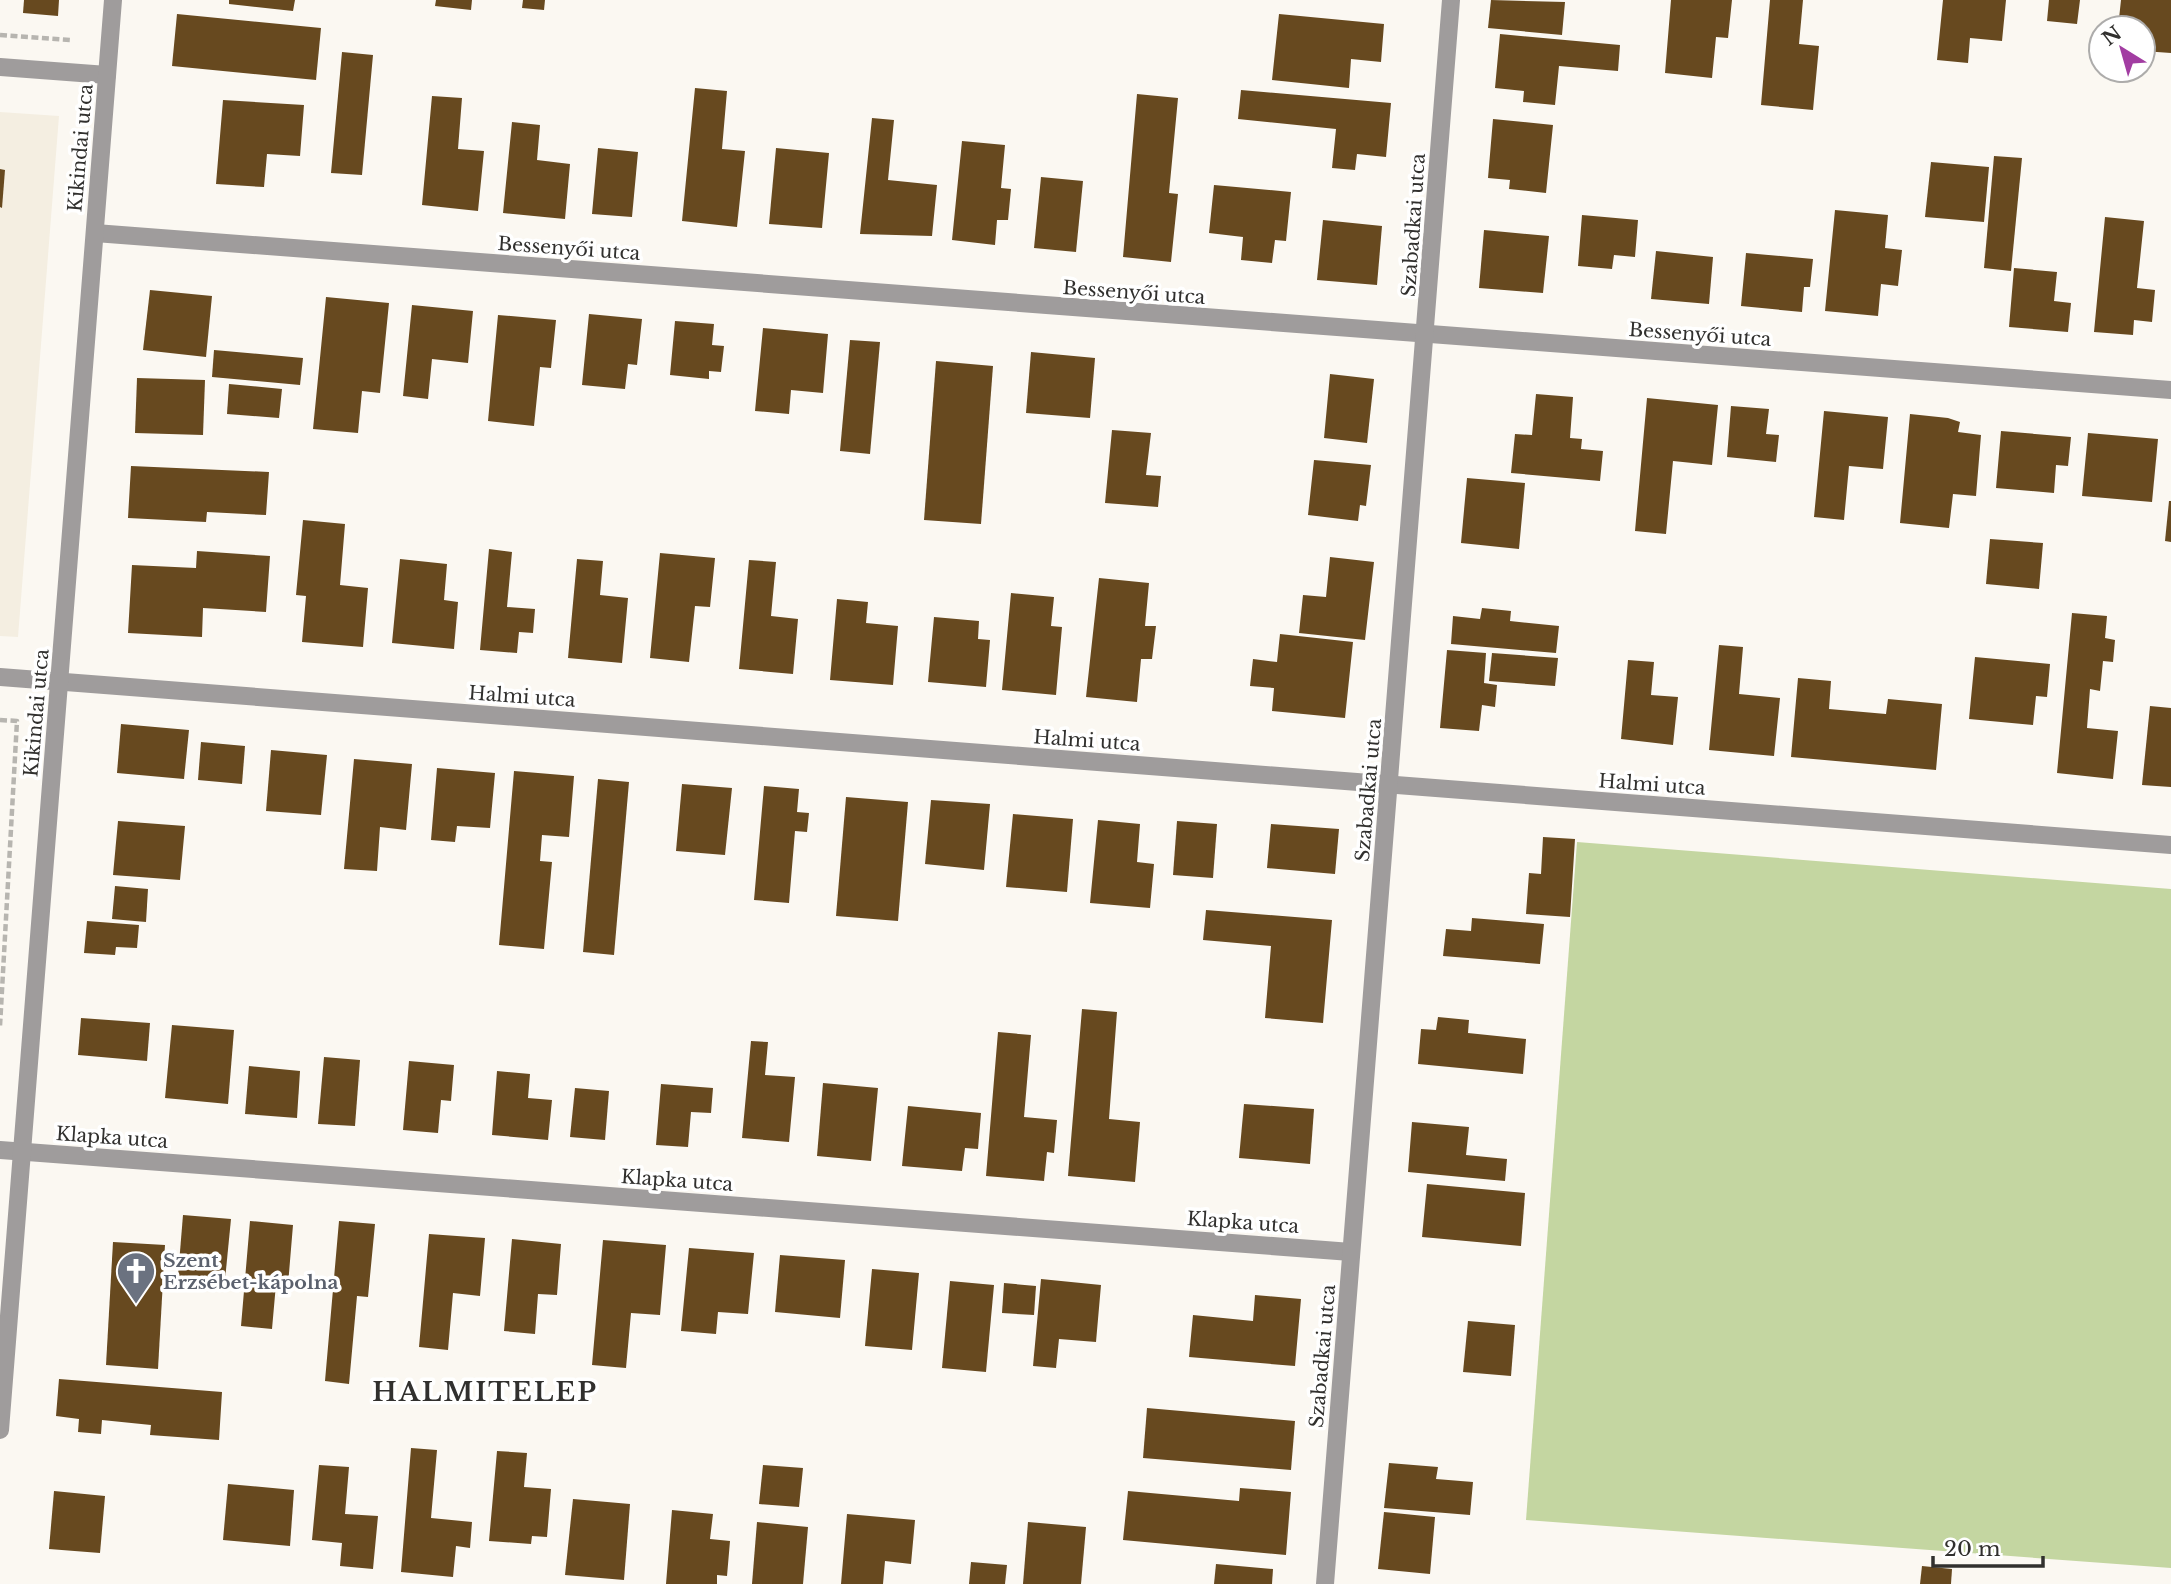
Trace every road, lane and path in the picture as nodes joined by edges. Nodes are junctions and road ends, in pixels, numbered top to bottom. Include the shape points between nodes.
1 (113, 0) edge
2 (1451, 0) edge
3 (0, 35) edge
4 (70, 40) dead end
5 (0, 67) edge
6 (107, 75) junction
7 (95, 233) junction
8 (1426, 335) junction
9 (2171, 390) edge
10 (0, 677) edge
11 (60, 682) junction
12 (0, 720) edge
13 (1389, 784) junction
14 (2171, 845) edge
15 (0, 1026) edge
16 (0, 1150) edge
17 (22, 1152) junction
18 (1352, 1252) junction
19 (0, 1430) edge
20 (1325, 1584) edge

1 - 6 street, Kikindai utca
2 - 8 street, Szabadkai utca
3 - 4 path
5 - 6 street
6 - 7 street, Kikindai utca
7 - 8 street, Bessenyői utca
7 - 11 street, Kikindai utca
8 - 9 street, Bessenyői utca
8 - 13 street, Szabadkai utca
10 - 11 street, Halmi utca
11 - 13 street, Halmi utca
11 - 17 street, Kikindai utca
12 - 15 path via 18,722
13 - 14 street, Halmi utca
13 - 18 street, Szabadkai utca
16 - 17 street, Klapka utca
17 - 18 street, Klapka utca
17 - 19 street, Kikindai utca
18 - 20 street, Szabadkai utca

